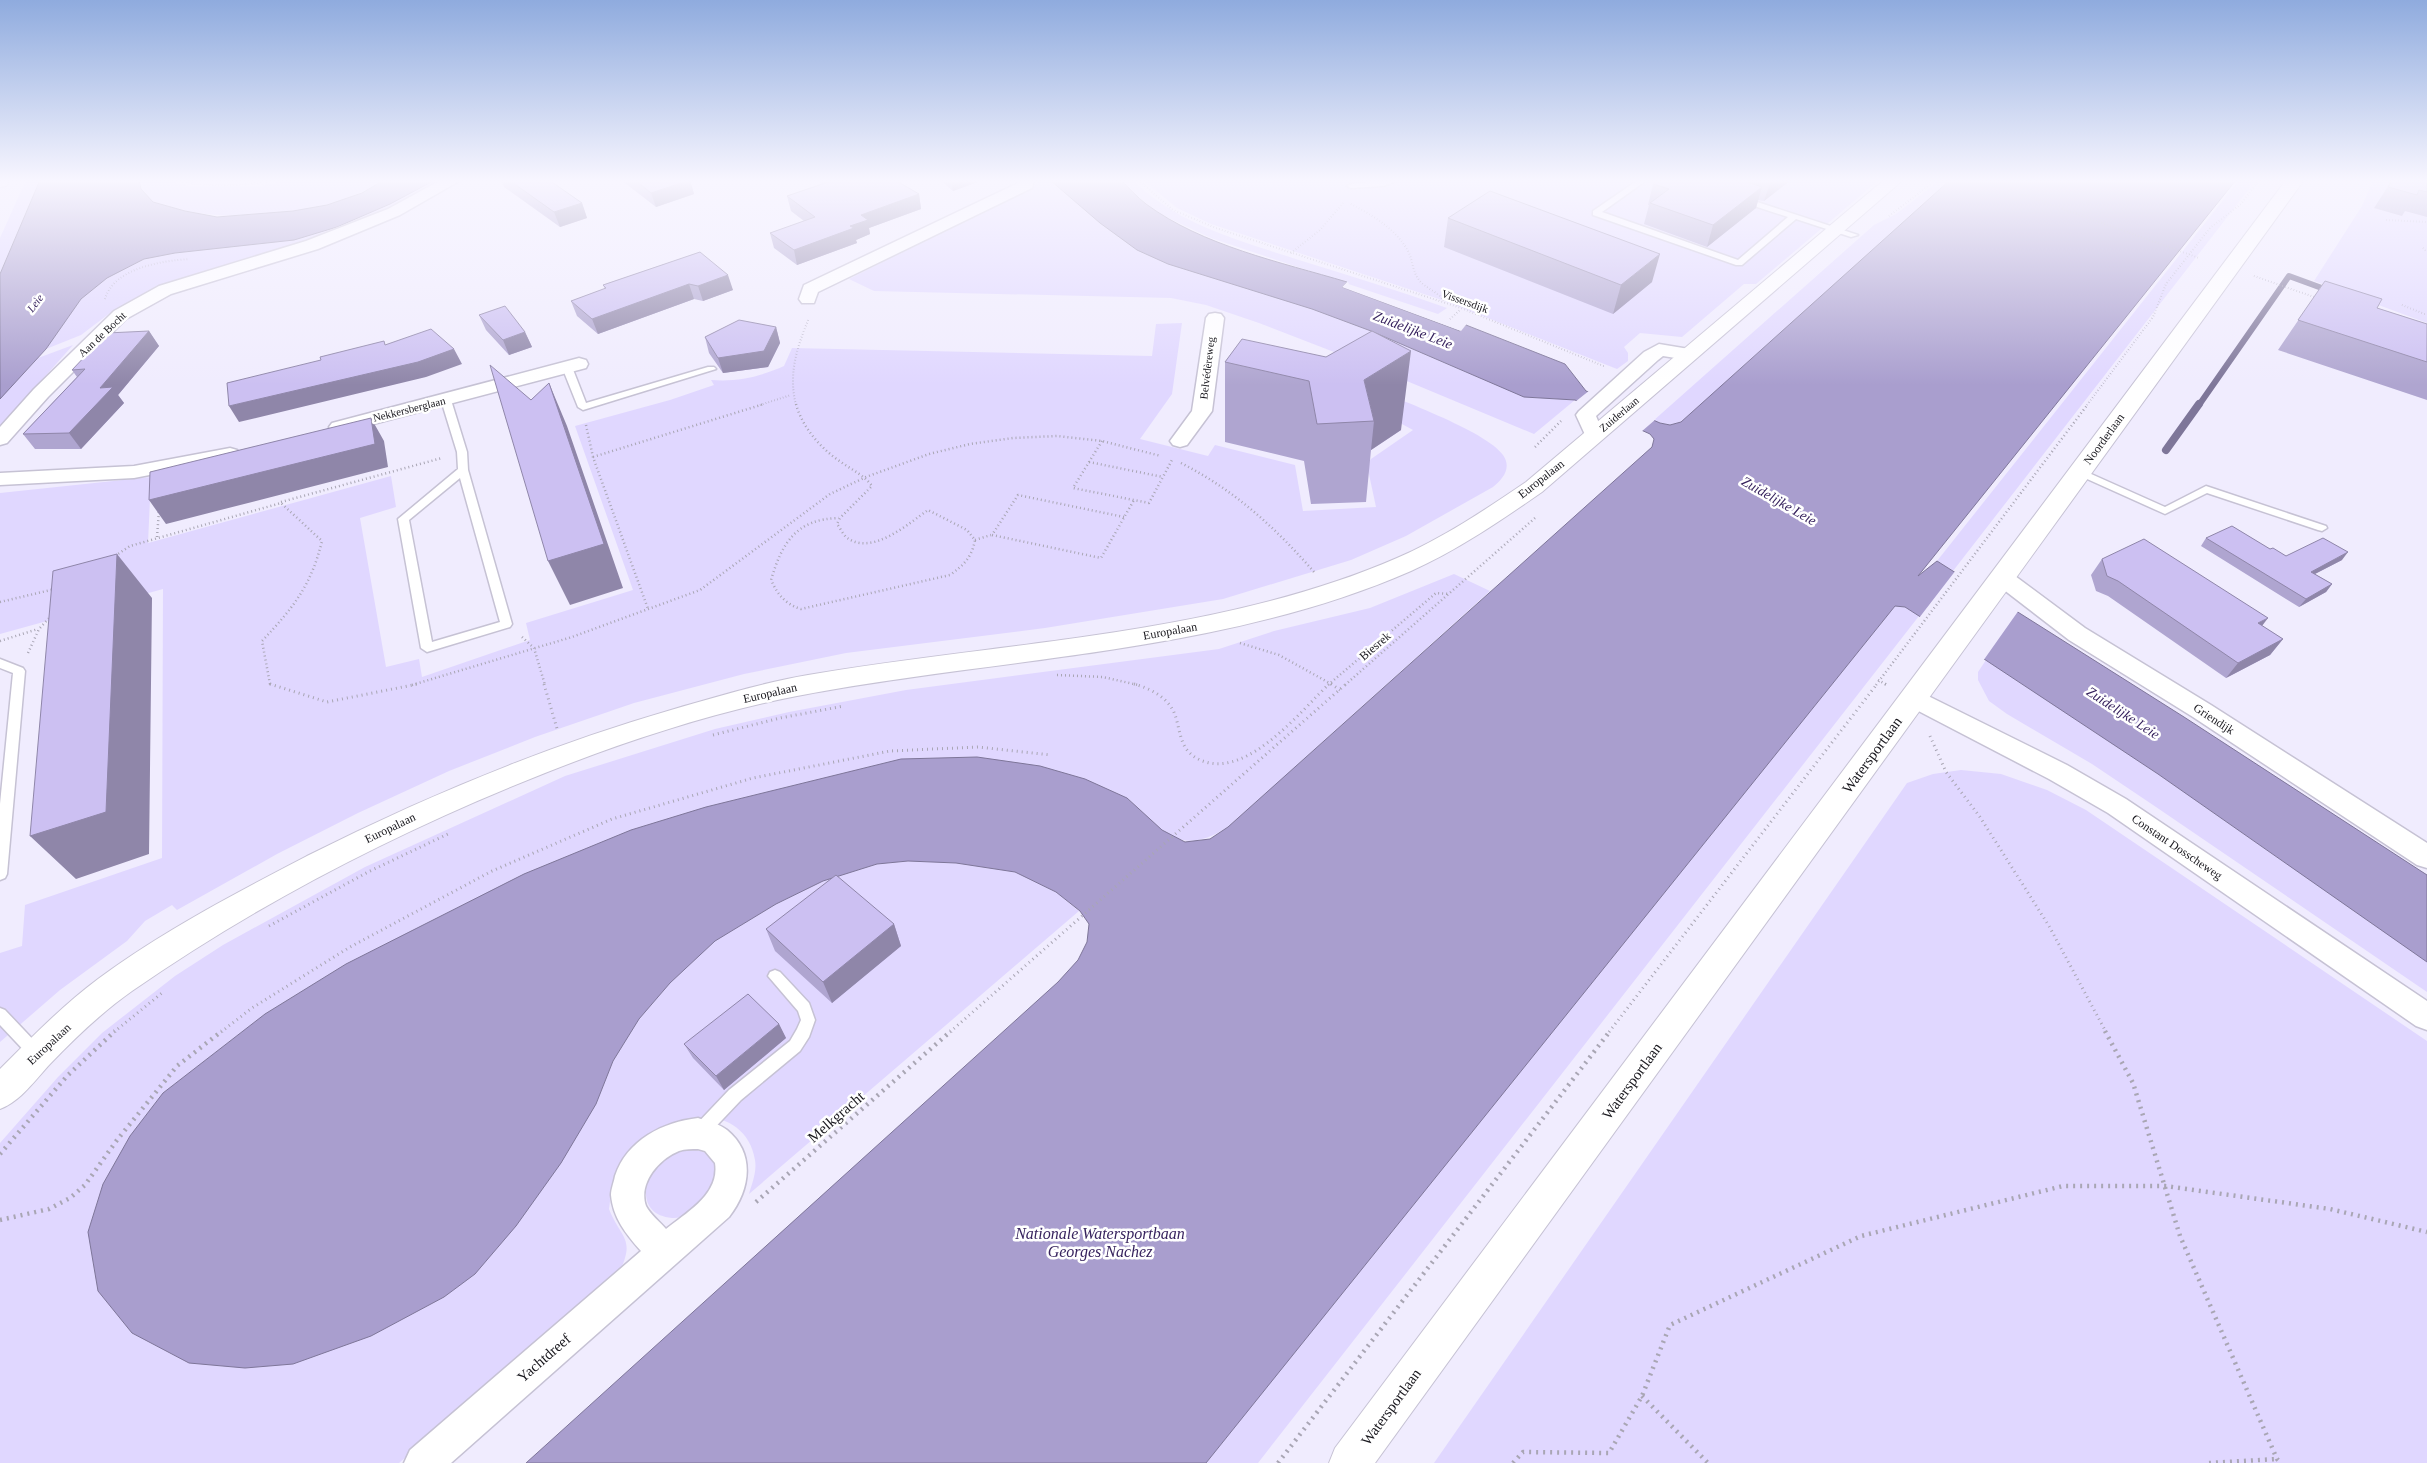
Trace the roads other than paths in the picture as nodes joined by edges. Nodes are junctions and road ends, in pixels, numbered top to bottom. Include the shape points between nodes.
1 (304, 248) edge
2 (894, 248) edge
3 (1697, 248) edge
4 (1756, 248) edge
5 (1813, 248) edge
6 (2245, 248) edge
7 (808, 299) road end
8 (1215, 318) dead end
9 (1688, 354) junction
10 (573, 365) joint
11 (711, 369) dead end
12 (446, 400) junction
13 (1595, 425) junction
14 (319, 432) edge
15 (0, 439) edge
16 (1180, 441) dead end
17 (247, 450) edge
18 (463, 470) junction
19 (2080, 472) junction
20 (0, 480) edge
21 (2322, 528) dead end
22 (2000, 582) junction
23 (0, 663) edge
24 (1914, 698) junction
25 (2427, 857) edge
26 (0, 874) edge
27 (775, 976) dead end
28 (0, 1015) edge
29 (2427, 1017) edge
30 (37, 1054) junction
31 (0, 1093) edge
32 (698, 1134) junction
33 (665, 1253) junction
34 (423, 1463) edge
35 (1350, 1463) edge

1 - 15 street, Aan de Bocht via 165,290 120,314
2 - 7 street via 810,289
3 - 4 lane via 1739,263
5 - 9 street, Zuiderlaan
6 - 19 street, Noorderlaan
8 - 16 street, Belvédèreweg via 1202,411
9 - 13 street, Zuiderlaan via 1634,402
9 - 13 street, Zuiderlaan via 1659,350 1612,392
10 - 11 lane via 583,407
10 - 12 street, Nekkersberglaan
12 - 14 street, Nekkersberglaan
12 - 18 lane via 462,452
13 - 30 street, Europalaan via 1534,487 1498,512 1441,546 1387,571 1331,591 1202,626 1136,638 803,685 638,728 564,752 417,815 264,893 188,937 106,992
17 - 20 street via 134,472
18 - 18 lane via 403,519 428,648 506,624
19 - 21 lane via 2165,511 2206,489
19 - 22 street, Noorderlaan
22 - 24 street, Noorderlaan
22 - 25 street, Griendijk
23 - 26 lane via 20,671
24 - 29 street, Constant Dosscheweg via 2058,772 2116,806
24 - 35 street, Watersportlaan
27 - 32 lane via 804,1008 808,1020 804,1032 794,1046 735,1095
28 - 30 lane
30 - 31 street, Europalaan
32 - 33 street, Yachtdreef via 713,1138 724,1147 731,1161 732,1176 715,1210
32 - 33 street via 678,1136 658,1144 642,1158 631,1176 627,1195 631,1212
33 - 34 street, Yachtdreef

